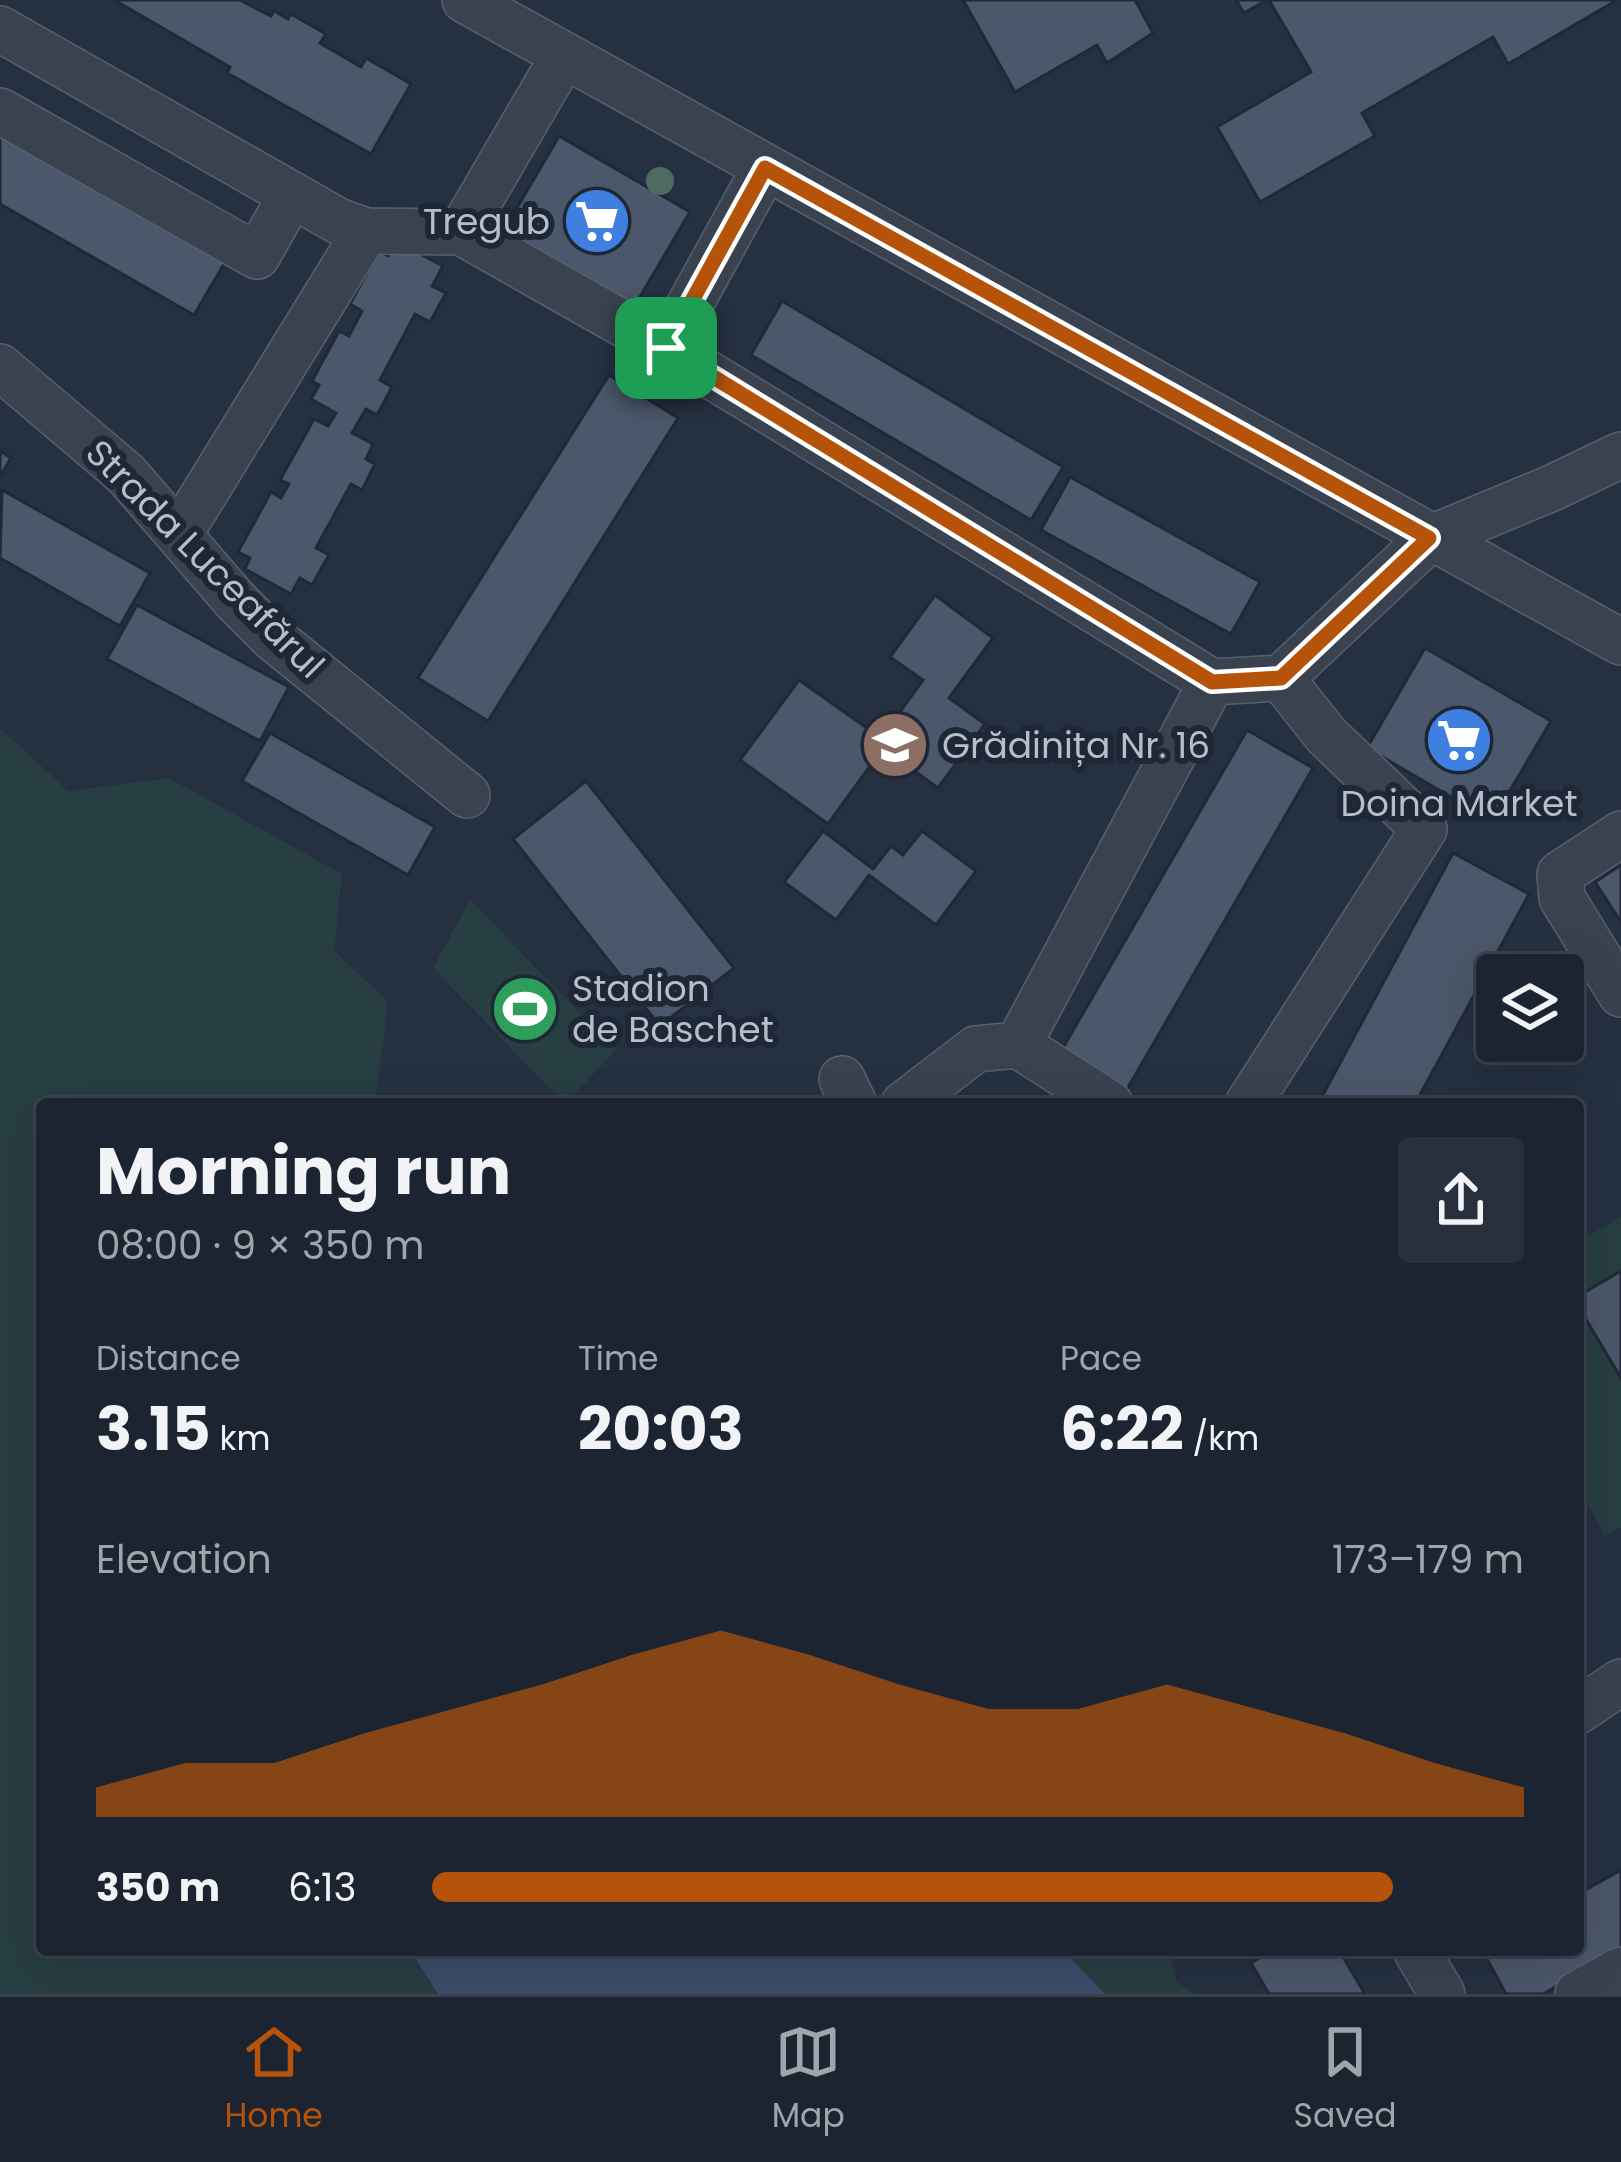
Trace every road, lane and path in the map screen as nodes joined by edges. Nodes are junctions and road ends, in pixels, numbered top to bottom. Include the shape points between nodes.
1 (465, 0) edge
2 (0, 29) edge
3 (563, 57) junction
4 (0, 111) edge
5 (765, 168) junction
6 (292, 196) junction
7 (366, 231) junction
8 (461, 232) junction
9 (666, 348) junction
10 (0, 367) edge
11 (1621, 454) edge
12 (180, 533) junction
13 (1429, 538) junction
14 (1621, 642) edge
15 (1281, 678) junction
16 (1212, 682) junction
17 (467, 795) dead end
18 (1621, 834) edge
19 (1621, 994) edge
20 (1018, 1045) junction
21 (912, 1098) edge
22 (1101, 1098) edge
23 (1251, 1098) edge
24 (1621, 1682) edge
25 (1584, 1707) edge
26 (1420, 1956) edge
27 (1621, 1970) edge
28 (1442, 1994) edge
29 (1578, 1994) edge

1 - 3 street
2 - 6 street
3 - 5 street
3 - 8 street
4 - 6 street via 257,256
5 - 9 street
5 - 13 street
6 - 7 street
7 - 8 street
7 - 12 street
8 - 9 street
9 - 16 street
10 - 12 street, Strada Luceafărul via 126,474
11 - 13 street
12 - 17 street, Strada Luceafărul via 273,638
13 - 14 street
13 - 15 street
15 - 16 street
15 - 23 street via 1326,735 1424,829
16 - 20 street
18 - 19 street via 1560,874 1562,898
20 - 21 street via 976,1049
20 - 22 street
24 - 25 street
26 - 28 street
27 - 29 street

